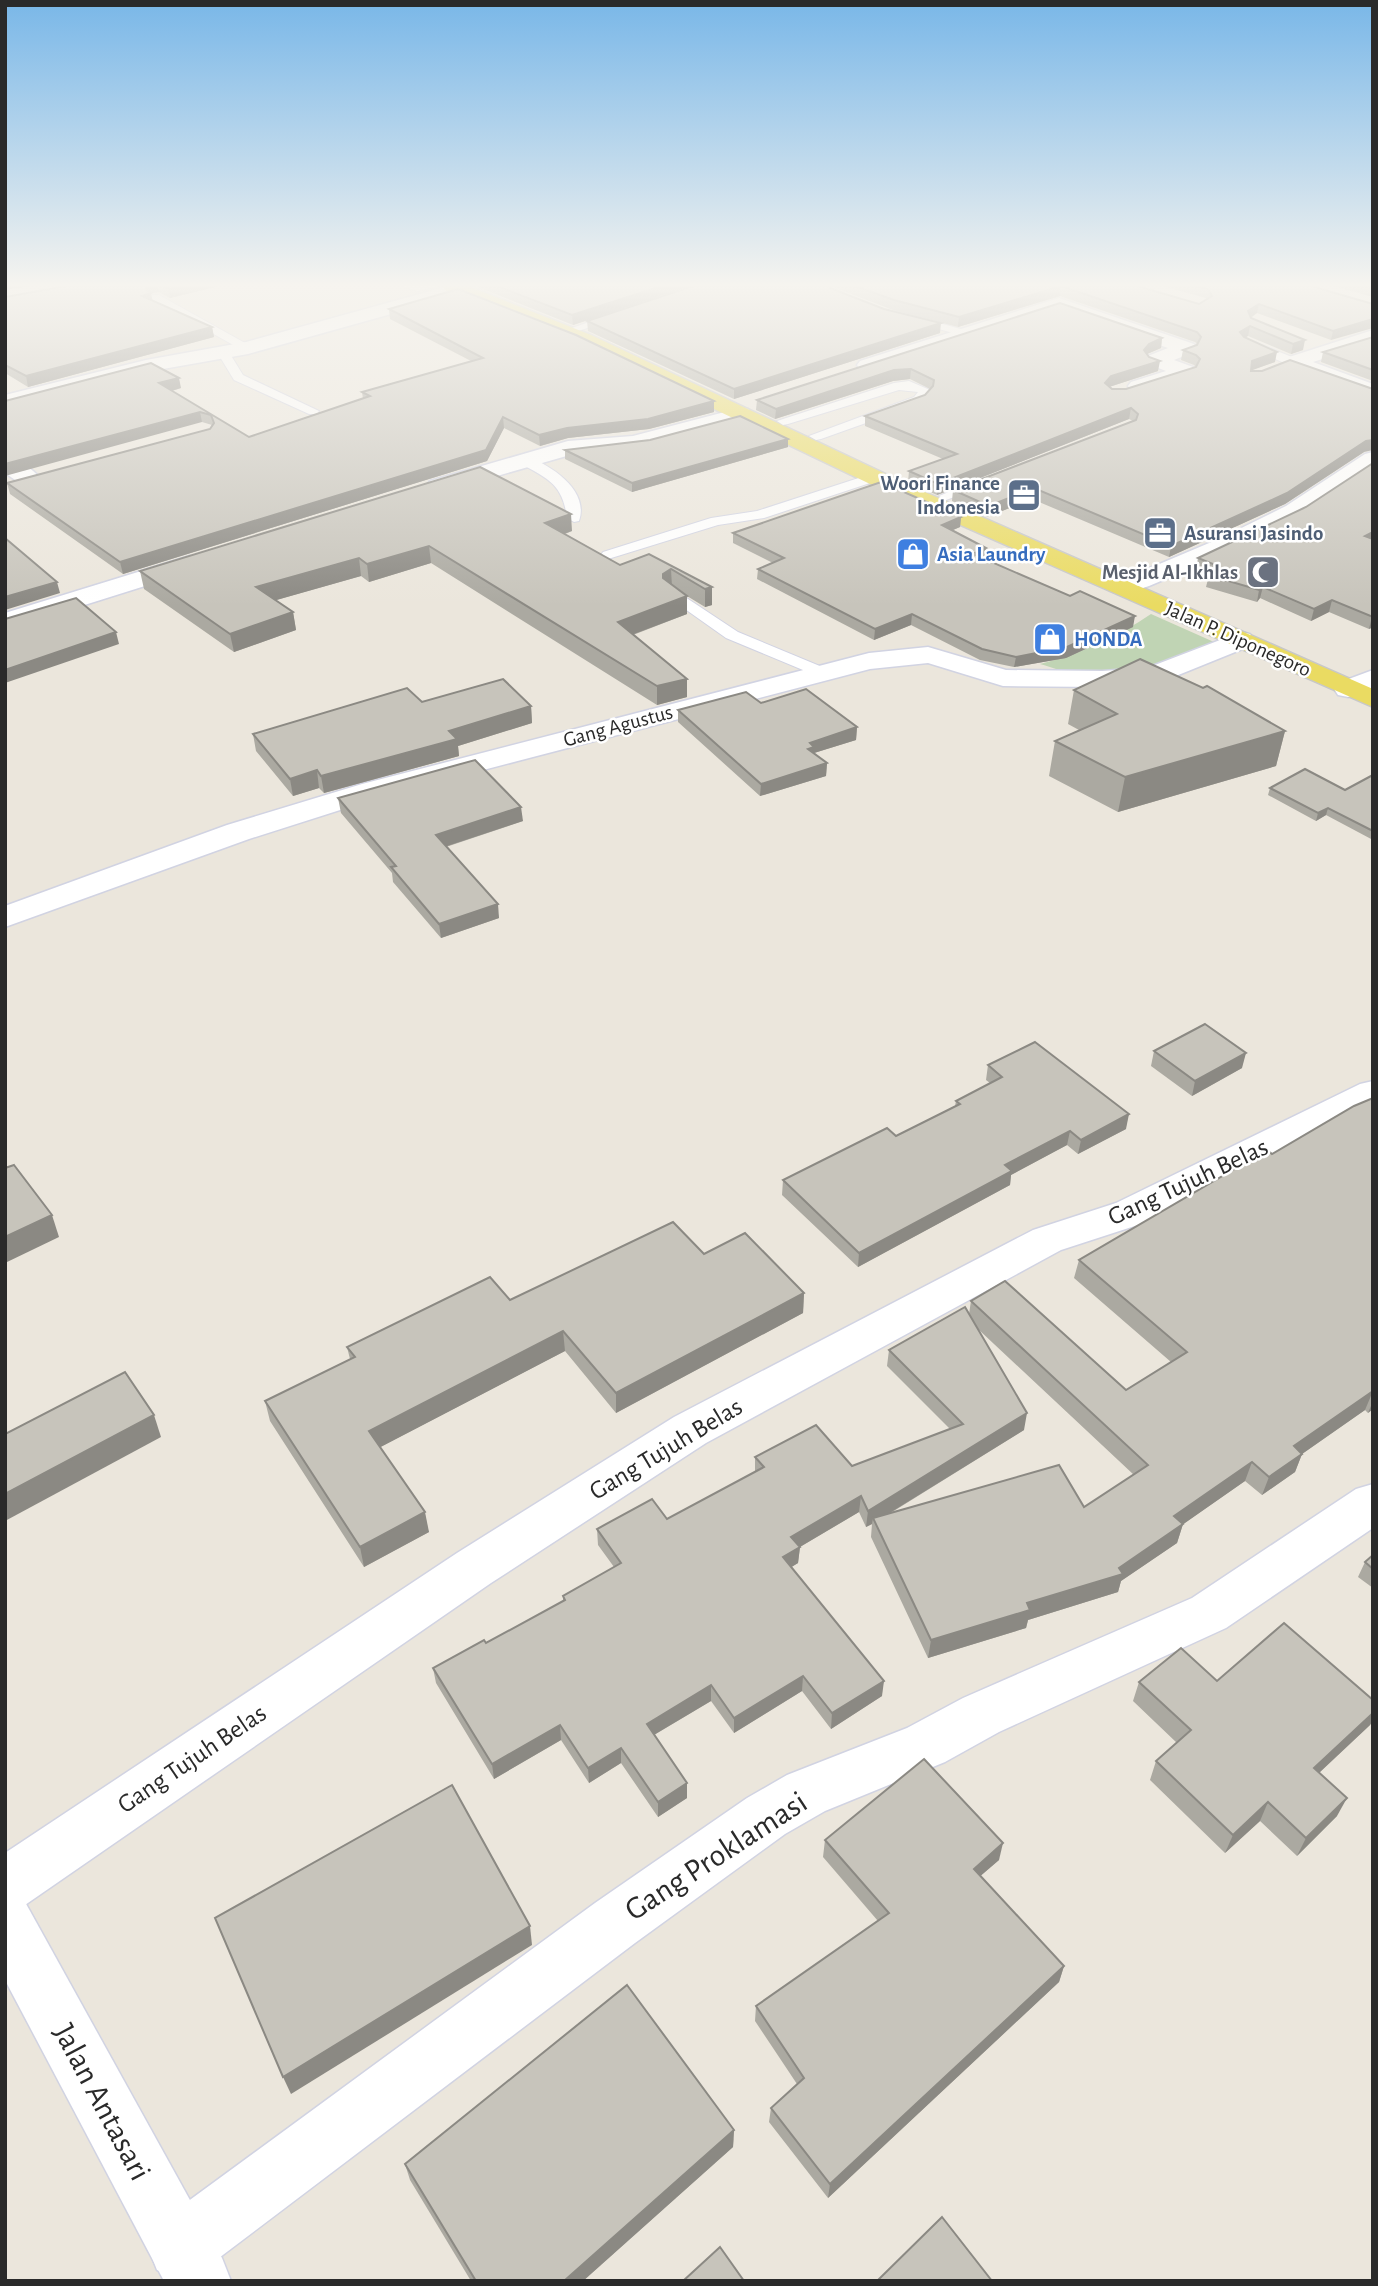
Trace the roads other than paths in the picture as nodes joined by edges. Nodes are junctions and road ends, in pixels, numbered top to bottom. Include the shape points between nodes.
1 (39, 393) edge
2 (273, 393) edge
3 (715, 393) edge
4 (719, 393) edge
5 (876, 393) edge
6 (924, 393) edge
7 (5, 401) edge
8 (748, 406) junction
9 (313, 411) dead end
10 (783, 421) junction
11 (816, 436) junction
12 (1373, 459) edge
13 (524, 460) junction
14 (5, 463) edge
15 (53, 473) edge
16 (1001, 475) edge
17 (874, 477) junction
18 (29, 479) junction
19 (5, 486) edge
20 (415, 493) edge
21 (946, 496) junction
22 (574, 518) dead end
23 (608, 555) edge
24 (213, 557) edge
25 (1140, 581) junction
26 (673, 594) edge
27 (5, 622) edge
28 (1241, 640) junction
29 (821, 672) junction
30 (1366, 686) edge
31 (5, 917) edge
32 (1373, 1093) edge
33 (1373, 1503) edge
34 (5, 1886) edge
35 (5, 1922) edge
36 (189, 2264) edge

1 - 7 street
2 - 9 lane
3 - 8 main road, Jalan P. Diponegoro
4 - 8 main road, Jalan P. Diponegoro
5 - 10 lane
6 - 11 lane via 918,400
8 - 10 main road, Jalan P. Diponegoro
8 - 13 street via 642,441 568,448
8 - 17 main road, Jalan P. Diponegoro
10 - 11 main road, Jalan P. Diponegoro
11 - 21 main road, Jalan P. Diponegoro
12 - 25 street via 1294,511
13 - 20 street
13 - 22 lane via 568,489
14 - 18 street
15 - 18 street
16 - 21 lane
17 - 23 lane via 759,515 716,521
17 - 28 main road, Jalan P. Diponegoro
18 - 19 street
21 - 25 main road, Jalan P. Diponegoro
24 - 27 street
25 - 30 main road, Jalan P. Diponegoro
26 - 29 lane via 732,635
28 - 29 street, Gang Agustus via 1151,676 1003,678 928,655 884,658
28 - 30 main road, Jalan P. Diponegoro
29 - 31 street, Gang Agustus via 373,790 238,832
32 - 34 street, Gang Tujuh Belas via 1130,1213 1047,1240 690,1430 474,1568
33 - 36 street, Gang Proklamasi via 1209,1614 981,1715 926,1745 806,1793 766,1816 604,1931
35 - 36 street, Jalan Antasari

